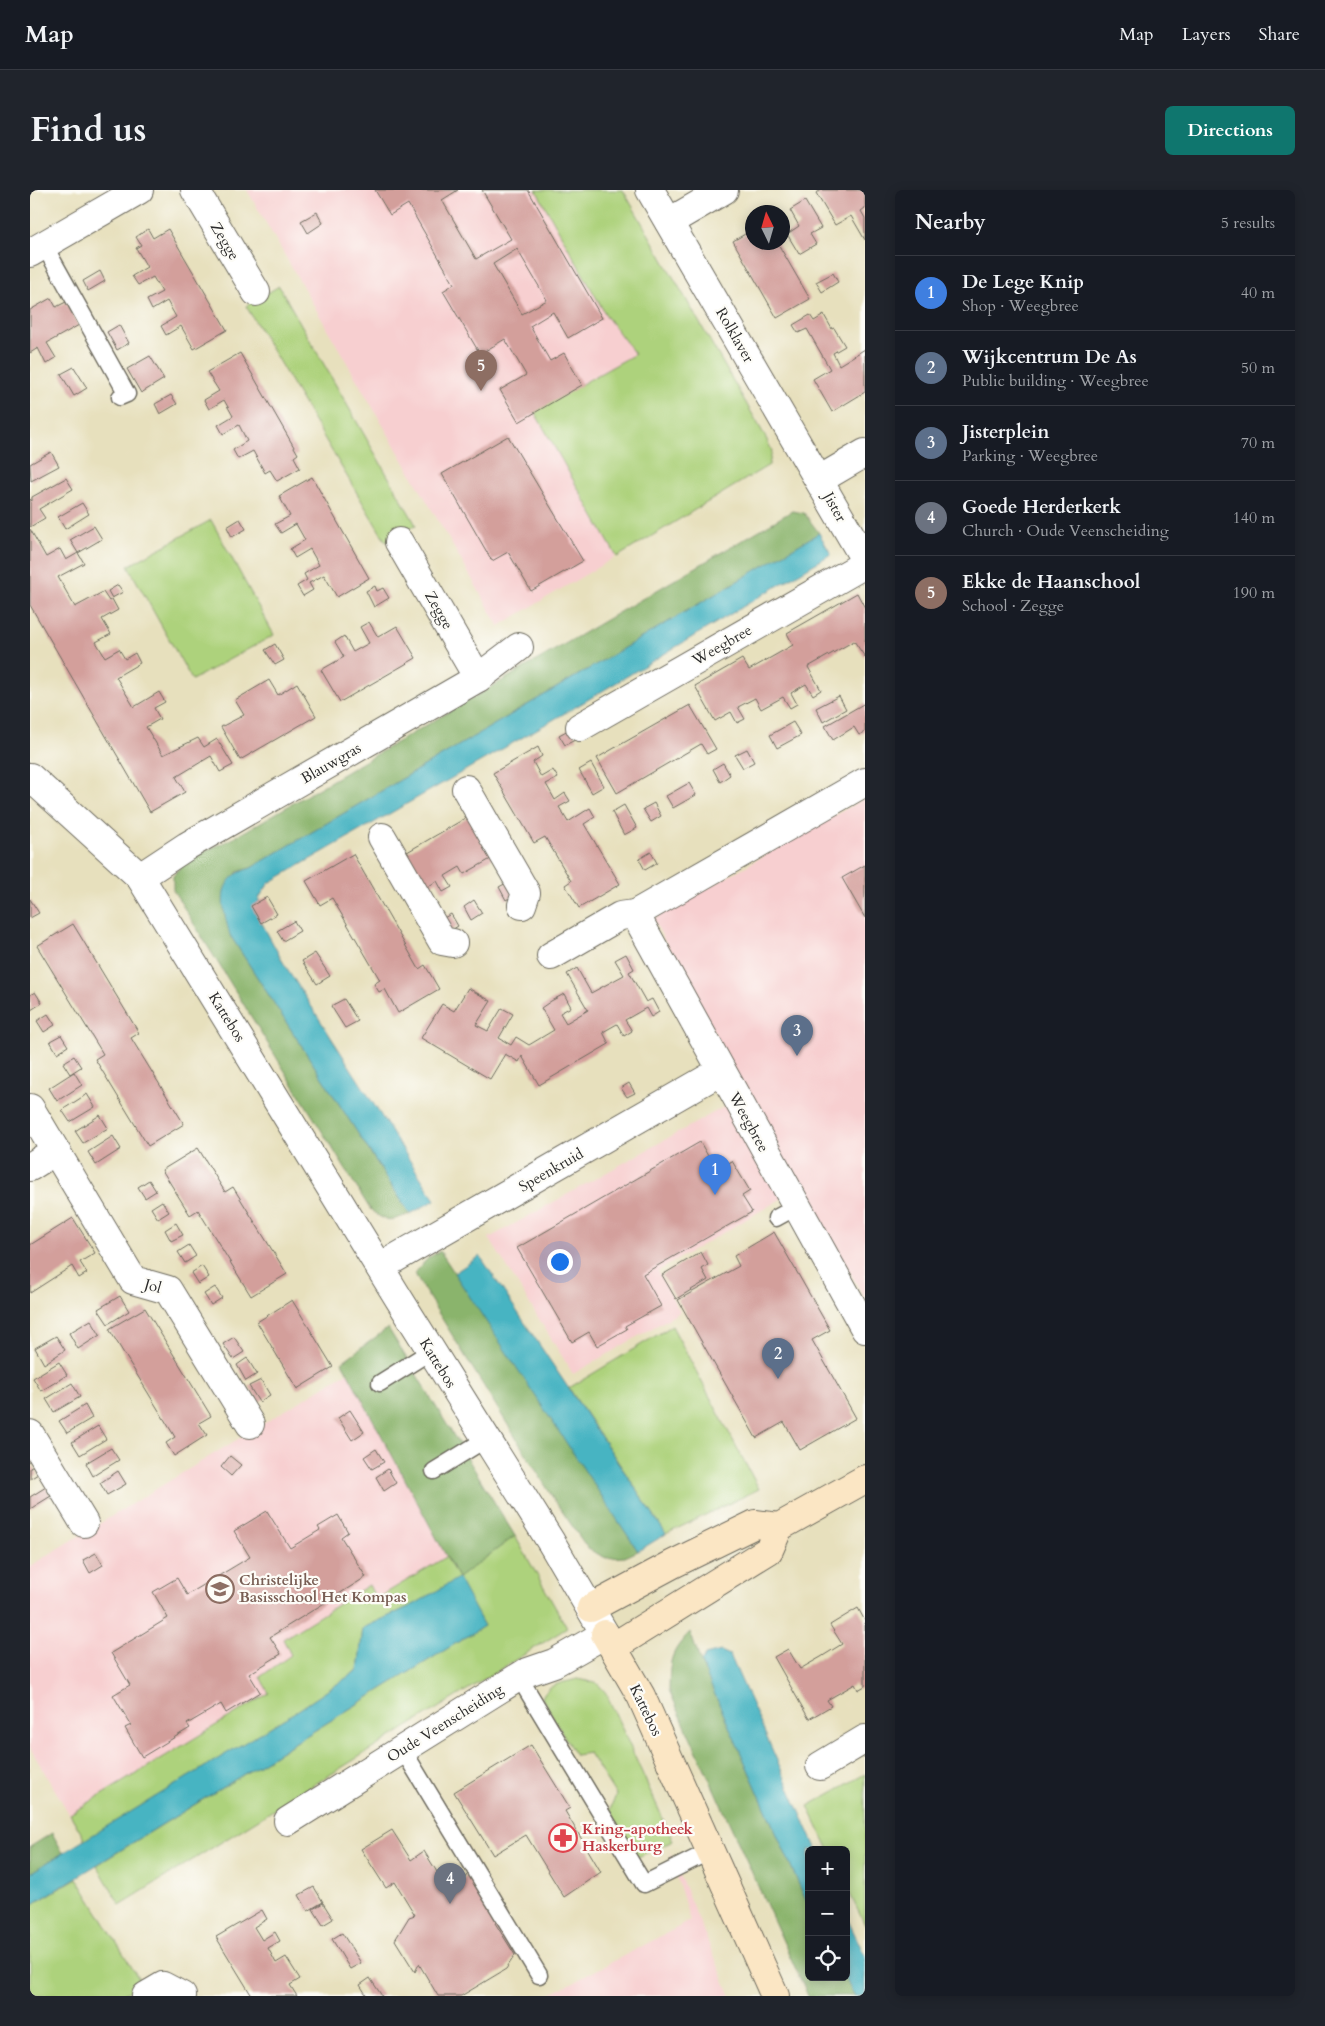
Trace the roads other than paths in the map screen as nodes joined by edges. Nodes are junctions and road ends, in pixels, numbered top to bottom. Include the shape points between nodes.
1 (139, 190) edge
2 (195, 190) edge
3 (650, 190) edge
4 (724, 190) edge
5 (668, 222) junction
6 (37, 249) edge
7 (256, 292) dead end
8 (120, 398) dead end
9 (865, 454) edge
10 (820, 480) junction
11 (399, 542) dead end
12 (865, 562) edge
13 (519, 646) dead end
14 (478, 678) junction
15 (580, 727) dead end
16 (30, 777) edge
17 (865, 782) edge
18 (466, 789) dead end
19 (382, 837) dead end
20 (140, 877) junction
21 (522, 905) dead end
22 (635, 914) junction
23 (453, 943) dead end
24 (551, 956) dead end
25 (721, 1071) junction
26 (30, 1108) edge
27 (55, 1150) junction
28 (30, 1167) edge
29 (380, 1267) junction
30 (865, 1328) edge
31 (431, 1351) junction
32 (380, 1383) dead end
33 (250, 1424) dead end
34 (30, 1434) edge
35 (486, 1439) junction
36 (434, 1471) dead end
37 (865, 1479) edge
38 (84, 1523) dead end
39 (779, 1527) junction
40 (591, 1608) junction
41 (609, 1641) junction
42 (519, 1677) junction
43 (865, 1739) edge
44 (403, 1750) junction
45 (820, 1766) dead end
46 (288, 1821) dead end
47 (710, 1851) junction
48 (539, 1974) dead end
49 (146, 1996) edge
50 (182, 1996) edge
51 (775, 1996) edge

1 - 6 street
2 - 7 street, Zegge
3 - 5 street, Rolklaver
4 - 5 street
5 - 10 street, Rolklaver
6 - 8 lane via 127,394
9 - 10 street
10 - 12 street, Jister
11 - 14 street, Zegge
12 - 15 street, Weegbree
13 - 14 street, Blauwgras
14 - 20 street, Blauwgras via 187,846
16 - 20 street, Kattebos
17 - 22 street
18 - 21 street via 526,893
19 - 23 street via 442,941
20 - 29 street, Kattebos
22 - 24 street via 620,916
22 - 25 street, Weegbree
25 - 29 street, Speenkruid
25 - 30 street, Weegbree via 786,1212
26 - 27 street, Jol
27 - 28 street
27 - 33 street, Jol via 133,1280 168,1290
29 - 31 street, Kattebos
31 - 32 lane
31 - 35 street, Kattebos
34 - 38 street
35 - 36 lane
35 - 40 street, Kattebos
37 - 39 street
39 - 40 street via 755,1524
39 - 41 street, Oude Veenscheiding via 769,1550
40 - 41 street, Kattebos
41 - 42 street, Oude Veenscheiding
41 - 47 street, Kattebos via 641,1696
42 - 44 street, Oude Veenscheiding
42 - 47 lane via 644,1884
43 - 45 street
44 - 46 street, Oude Veenscheiding
44 - 48 lane
47 - 51 street, Kattebos
49 - 50 street via 163,1986

